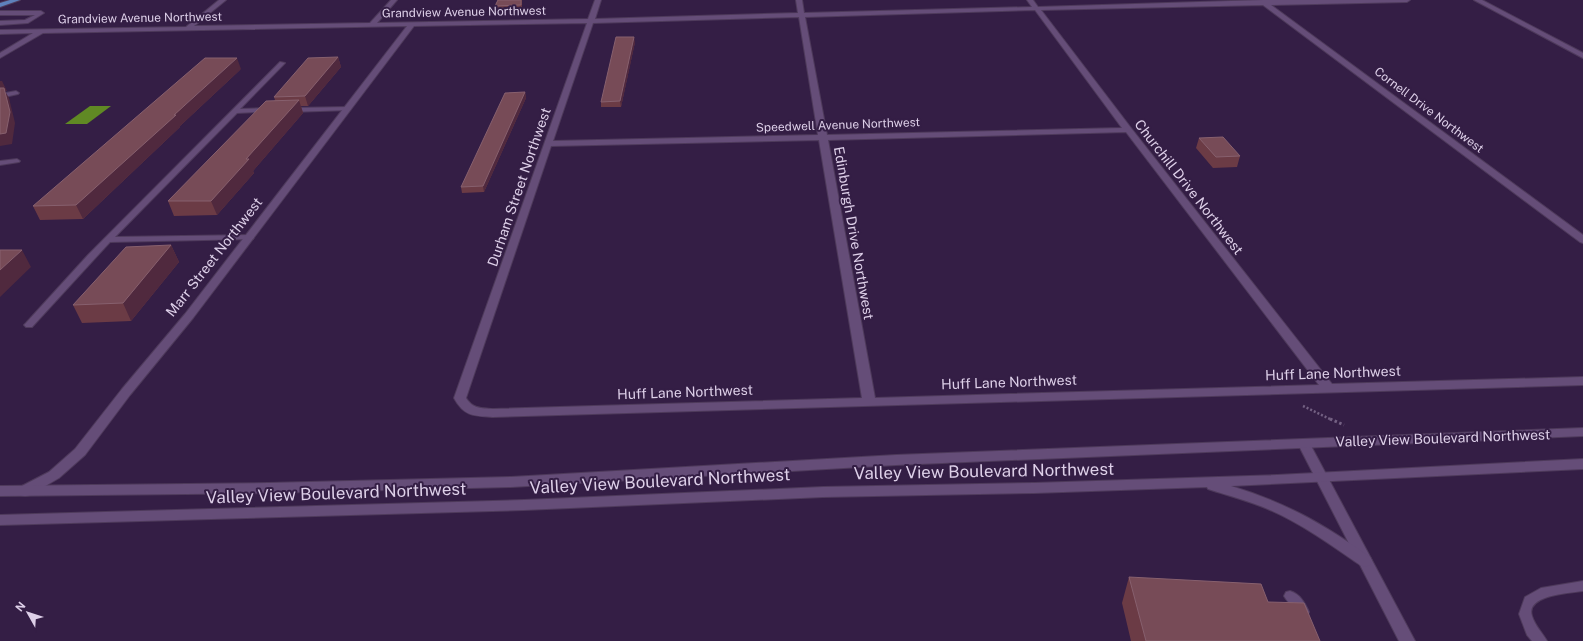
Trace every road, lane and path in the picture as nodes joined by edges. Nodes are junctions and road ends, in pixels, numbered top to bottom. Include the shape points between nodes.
1 (17, 0) edge
2 (223, 0) edge
3 (394, 0) edge
4 (598, 0) edge
5 (799, 0) edge
6 (1030, 0) edge
7 (1407, 0) edge
8 (1477, 0) edge
9 (1262, 1) edge
10 (0, 5) edge
11 (1037, 9) junction
12 (0, 13) edge
13 (802, 14) junction
14 (591, 21) junction
15 (5, 22) edge
16 (412, 24) junction
17 (372, 25) junction
18 (188, 28) junction
19 (0, 30) edge
20 (42, 30) junction
21 (0, 56) edge
22 (1583, 56) edge
23 (282, 63) dead end
24 (16, 93) dead end
25 (0, 96) edge
26 (348, 109) junction
27 (234, 111) junction
28 (1128, 130) junction
29 (824, 136) junction
30 (549, 144) junction
31 (17, 161) dead end
32 (0, 163) edge
33 (250, 237) junction
34 (108, 240) junction
35 (1583, 240) edge
36 (29, 325) dead end
37 (1583, 381) edge
38 (466, 382) joint
39 (1329, 389) junction
40 (869, 401) junction
41 (1583, 432) edge
42 (1304, 444) junction
43 (1583, 464) edge
44 (1321, 477) junction
45 (1203, 483) junction
46 (0, 491) edge
47 (25, 491) junction
48 (0, 520) edge
49 (1365, 561) junction
50 (1583, 586) edge
51 (1290, 596) dead end
52 (1307, 620) edge
53 (1407, 641) edge
54 (1540, 641) edge

1 - 10 main road
2 - 18 street
3 - 17 street
4 - 14 street, Durham Street Northwest
5 - 13 street, Edinburgh Drive Northwest
6 - 11 street, Churchill Drive Northwest
7 - 9 street, Grandview Avenue Northwest
8 - 22 street
9 - 11 street, Grandview Avenue Northwest
9 - 35 street, Cornell Drive Northwest
11 - 13 street, Grandview Avenue Northwest
11 - 28 street, Churchill Drive Northwest
12 - 15 lane via 42,13 26,22
13 - 14 street, Grandview Avenue Northwest
13 - 29 street, Edinburgh Drive Northwest
14 - 16 street, Grandview Avenue Northwest
14 - 30 street, Durham Street Northwest
15 - 19 lane
16 - 17 street, Grandview Avenue Northwest
16 - 26 street, Marr Street Northwest
17 - 18 street, Grandview Avenue Northwest
18 - 20 street, Grandview Avenue Northwest
19 - 20 street, Grandview Avenue Northwest
20 - 21 street
23 - 27 lane
24 - 25 lane
26 - 27 lane
26 - 33 street, Marr Street Northwest
27 - 34 lane
28 - 29 street, Speedwell Avenue Northwest
28 - 39 street, Churchill Drive Northwest
29 - 30 street, Speedwell Avenue Northwest
29 - 40 street, Edinburgh Drive Northwest
30 - 38 street, Durham Street Northwest
31 - 32 lane
33 - 34 lane
33 - 47 street, Marr Street Northwest via 80,452 54,475
34 - 36 lane
37 - 39 street, Huff Lane Northwest
38 - 40 street, Huff Lane Northwest via 460,398 464,407 474,412 493,413
39 - 40 street, Huff Lane Northwest
41 - 42 street, Valley View Boulevard Northwest
42 - 44 street
42 - 47 street, Valley View Boulevard Northwest via 904,459 511,482
43 - 44 street, Valley View Boulevard Northwest
44 - 45 street, Valley View Boulevard Northwest
44 - 49 street
45 - 48 street, Valley View Boulevard Northwest via 822,492 524,505
45 - 49 street via 1256,498 1292,514 1322,530
46 - 47 street, Valley View Boulevard Northwest
49 - 53 street
50 - 54 lane via 1541,593 1528,601 1525,614 1532,631
51 - 52 lane via 1300,606

